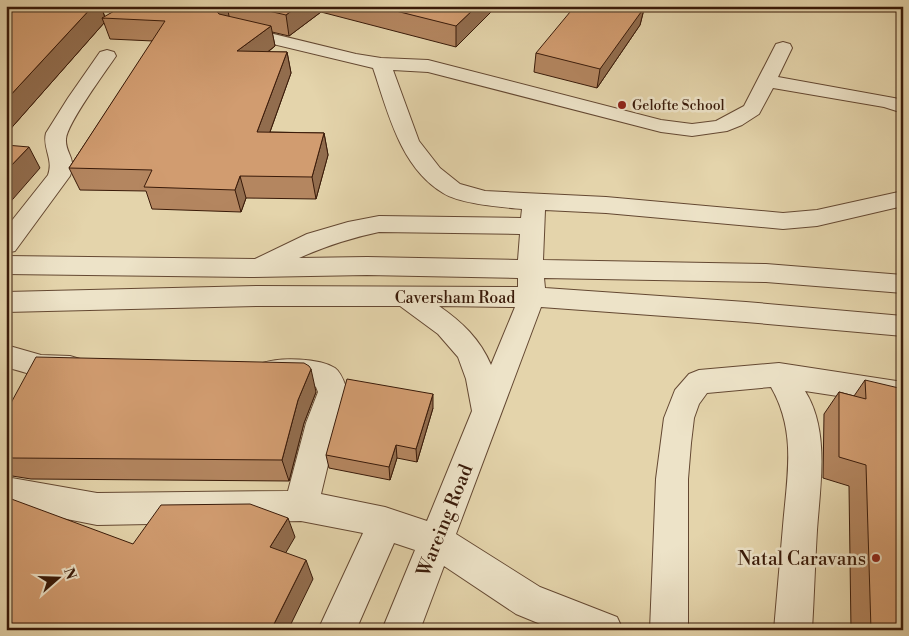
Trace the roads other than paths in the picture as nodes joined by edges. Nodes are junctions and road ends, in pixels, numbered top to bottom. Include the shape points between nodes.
1 (230, 28) edge
2 (783, 48) dead end
3 (107, 56) dead end
4 (381, 64) junction
5 (766, 81) junction
6 (903, 107) edge
7 (903, 198) edge
8 (533, 214) junction
9 (6, 245) edge
10 (6, 265) edge
11 (256, 268) junction
12 (531, 282) junction
13 (903, 284) edge
14 (406, 297) junction
15 (6, 302) edge
16 (903, 326) edge
17 (6, 356) edge
18 (101, 367) edge
19 (250, 371) edge
20 (779, 375) junction
21 (903, 394) edge
22 (487, 411) junction
23 (6, 492) edge
24 (301, 506) junction
25 (385, 523) junction
26 (435, 540) junction
27 (337, 630) edge
28 (401, 630) edge
29 (604, 630) edge
30 (669, 630) edge
31 (793, 630) edge

1 - 4 street
2 - 5 street
3 - 9 street via 55,138 63,167 59,176
4 - 5 street via 428,66 661,126 692,130 720,127 752,110
4 - 8 street via 409,142 432,173 452,189
5 - 6 street
7 - 8 street via 817,218 783,221 606,205
8 - 11 street via 379,224 348,230 316,240
8 - 12 street, Wareing Road
10 - 11 street, Caversham Road
11 - 12 street, Caversham Road via 367,266
12 - 13 street, Caversham Road via 766,273
12 - 14 street, Caversham Road
12 - 16 street, Caversham Road via 746,312
12 - 22 street, Wareing Road
14 - 15 street, Caversham Road via 258,296
14 - 22 street via 452,331 469,350 480,378
17 - 18 street via 34,379
19 - 24 street via 310,372 324,376 331,386 333,392
20 - 21 street
20 - 30 street via 699,382 686,399 679,418 672,479
20 - 31 street via 796,403 805,457
22 - 26 street, Wareing Road
23 - 24 street via 97,510
24 - 25 street
25 - 26 street
25 - 27 street
26 - 28 street, Wareing Road
26 - 29 street via 529,601

